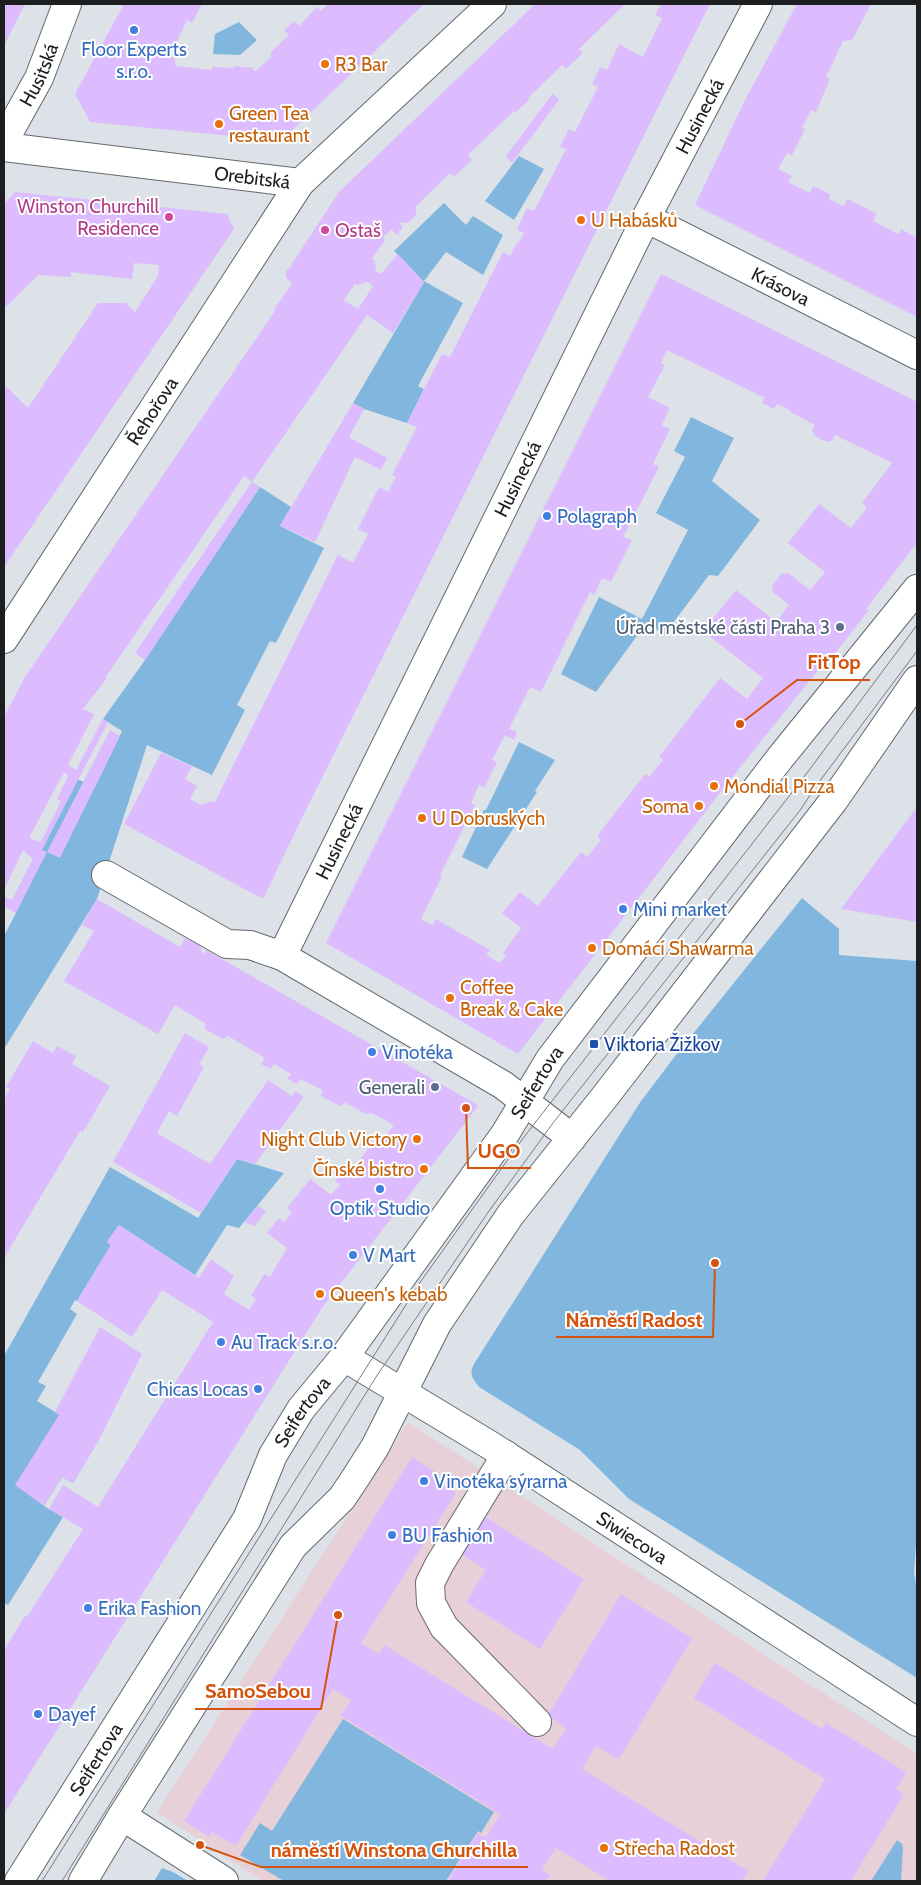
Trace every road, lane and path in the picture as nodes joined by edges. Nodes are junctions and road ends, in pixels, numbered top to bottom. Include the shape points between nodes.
1 (67, 4) edge
2 (492, 4) edge
3 (758, 4) edge
4 (4, 142) edge
5 (4, 147) edge
6 (300, 183) junction
7 (646, 218) junction
8 (917, 355) edge
9 (917, 588) edge
10 (4, 638) edge
11 (915, 687) edge
12 (106, 875) dead end
13 (282, 956) junction
14 (524, 1102) junction
15 (572, 1138) junction
16 (344, 1357) junction
17 (401, 1393) junction
18 (506, 1455) junction
19 (537, 1722) dead end
20 (917, 1722) edge
21 (122, 1816) junction
22 (19, 1881) edge
23 (83, 1881) edge
24 (224, 1881) edge

1 - 4 street, Husitská via 39,78
2 - 6 street, Orebitská
3 - 7 street, Husinecká
5 - 6 street, Orebitská
6 - 10 street, Řehořova
7 - 8 street, Krásova
7 - 13 street, Husinecká
9 - 14 street, Seifertova via 780,758 550,1059
11 - 15 street via 834,800
12 - 13 street via 227,944 250,945
13 - 14 street via 503,1085
14 - 15 street
14 - 16 street, Seifertova via 505,1134
15 - 17 street via 511,1214 458,1292 437,1324
16 - 17 street, Siwiecova
16 - 22 street, Seifertova via 301,1409 273,1455 247,1519
17 - 18 street, Siwiecova
17 - 21 street via 375,1447 342,1498 293,1546
18 - 19 street via 439,1565 430,1583 431,1603 444,1627
18 - 20 street, Siwiecova
21 - 23 street
21 - 24 street

